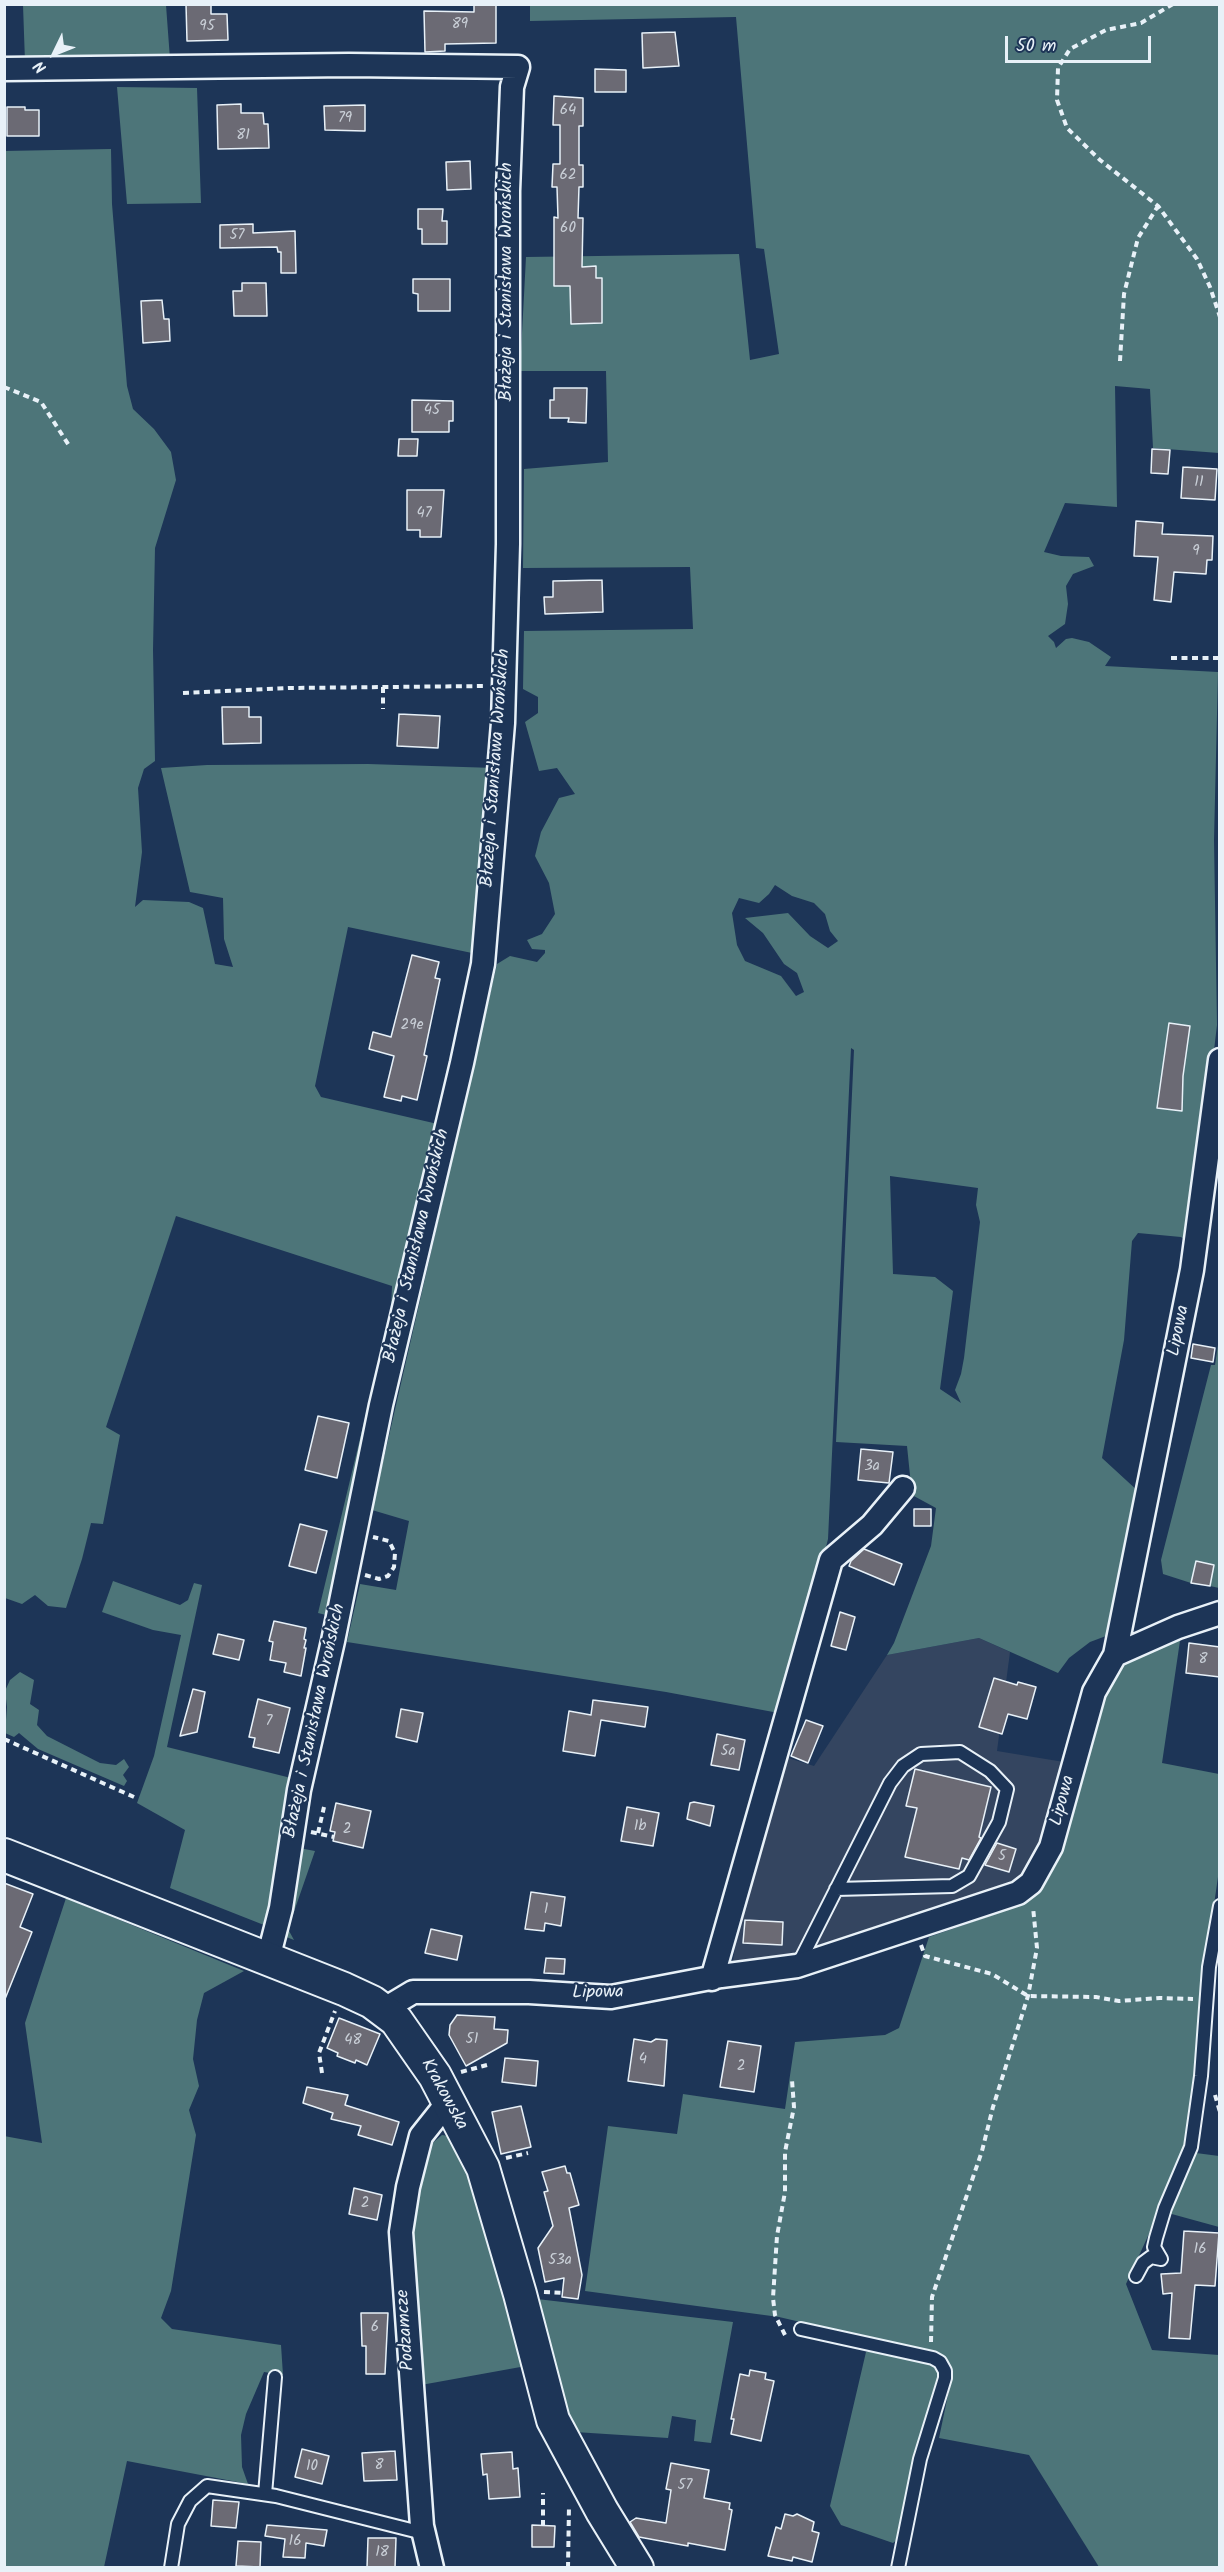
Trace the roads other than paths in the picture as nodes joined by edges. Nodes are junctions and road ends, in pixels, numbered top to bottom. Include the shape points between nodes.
1 (4, 69) edge
2 (1220, 1060) edge
3 (903, 1488) dead end
4 (1220, 1613) edge
5 (1115, 1655) junction
6 (4, 1855) edge
7 (836, 1889) junction
8 (1220, 1906) edge
9 (268, 1959) junction
10 (797, 1966) junction
11 (712, 1978) junction
12 (383, 2010) junction
13 (450, 2088) junction
14 (1136, 2276) dead end
15 (801, 2329) dead end
16 (275, 2377) dead end
17 (265, 2494) junction
18 (423, 2533) junction
19 (171, 2568) edge
20 (432, 2568) edge
21 (636, 2568) edge
22 (898, 2568) edge

1 - 9 street, Błażeja i Stanisława Wrońskich via 518,67 512,87 508,191 504,686 483,964 381,1405 299,1791 281,1908
2 - 5 street, Lipowa via 1199,1261
3 - 11 street via 872,1525 831,1560
4 - 5 street
5 - 10 street, Lipowa via 1094,1692 1051,1847 1031,1883 1018,1893
6 - 9 street, Krakowska
7 - 7 lane via 890,1783 903,1766 921,1754 960,1752 990,1771 1006,1789 999,1822 969,1876 952,1886
7 - 10 lane
8 - 14 lane via 1209,1967 1191,2147 1156,2238 1154,2247 1161,2259 1151,2257
9 - 12 street, Krakowska via 344,1989
10 - 11 street, Lipowa
11 - 12 street, Lipowa via 611,1997 413,1992
12 - 13 street, Krakowska via 396,2020 435,2076
13 - 18 street, Podzamcze via 421,2136 401,2232
13 - 21 street, Krakowska via 483,2168 553,2420
15 - 22 lane via 933,2358 940,2361 945,2371 920,2459
16 - 17 lane
17 - 18 lane
17 - 19 lane via 207,2486 190,2501 178,2524
18 - 20 street, Podzamcze

